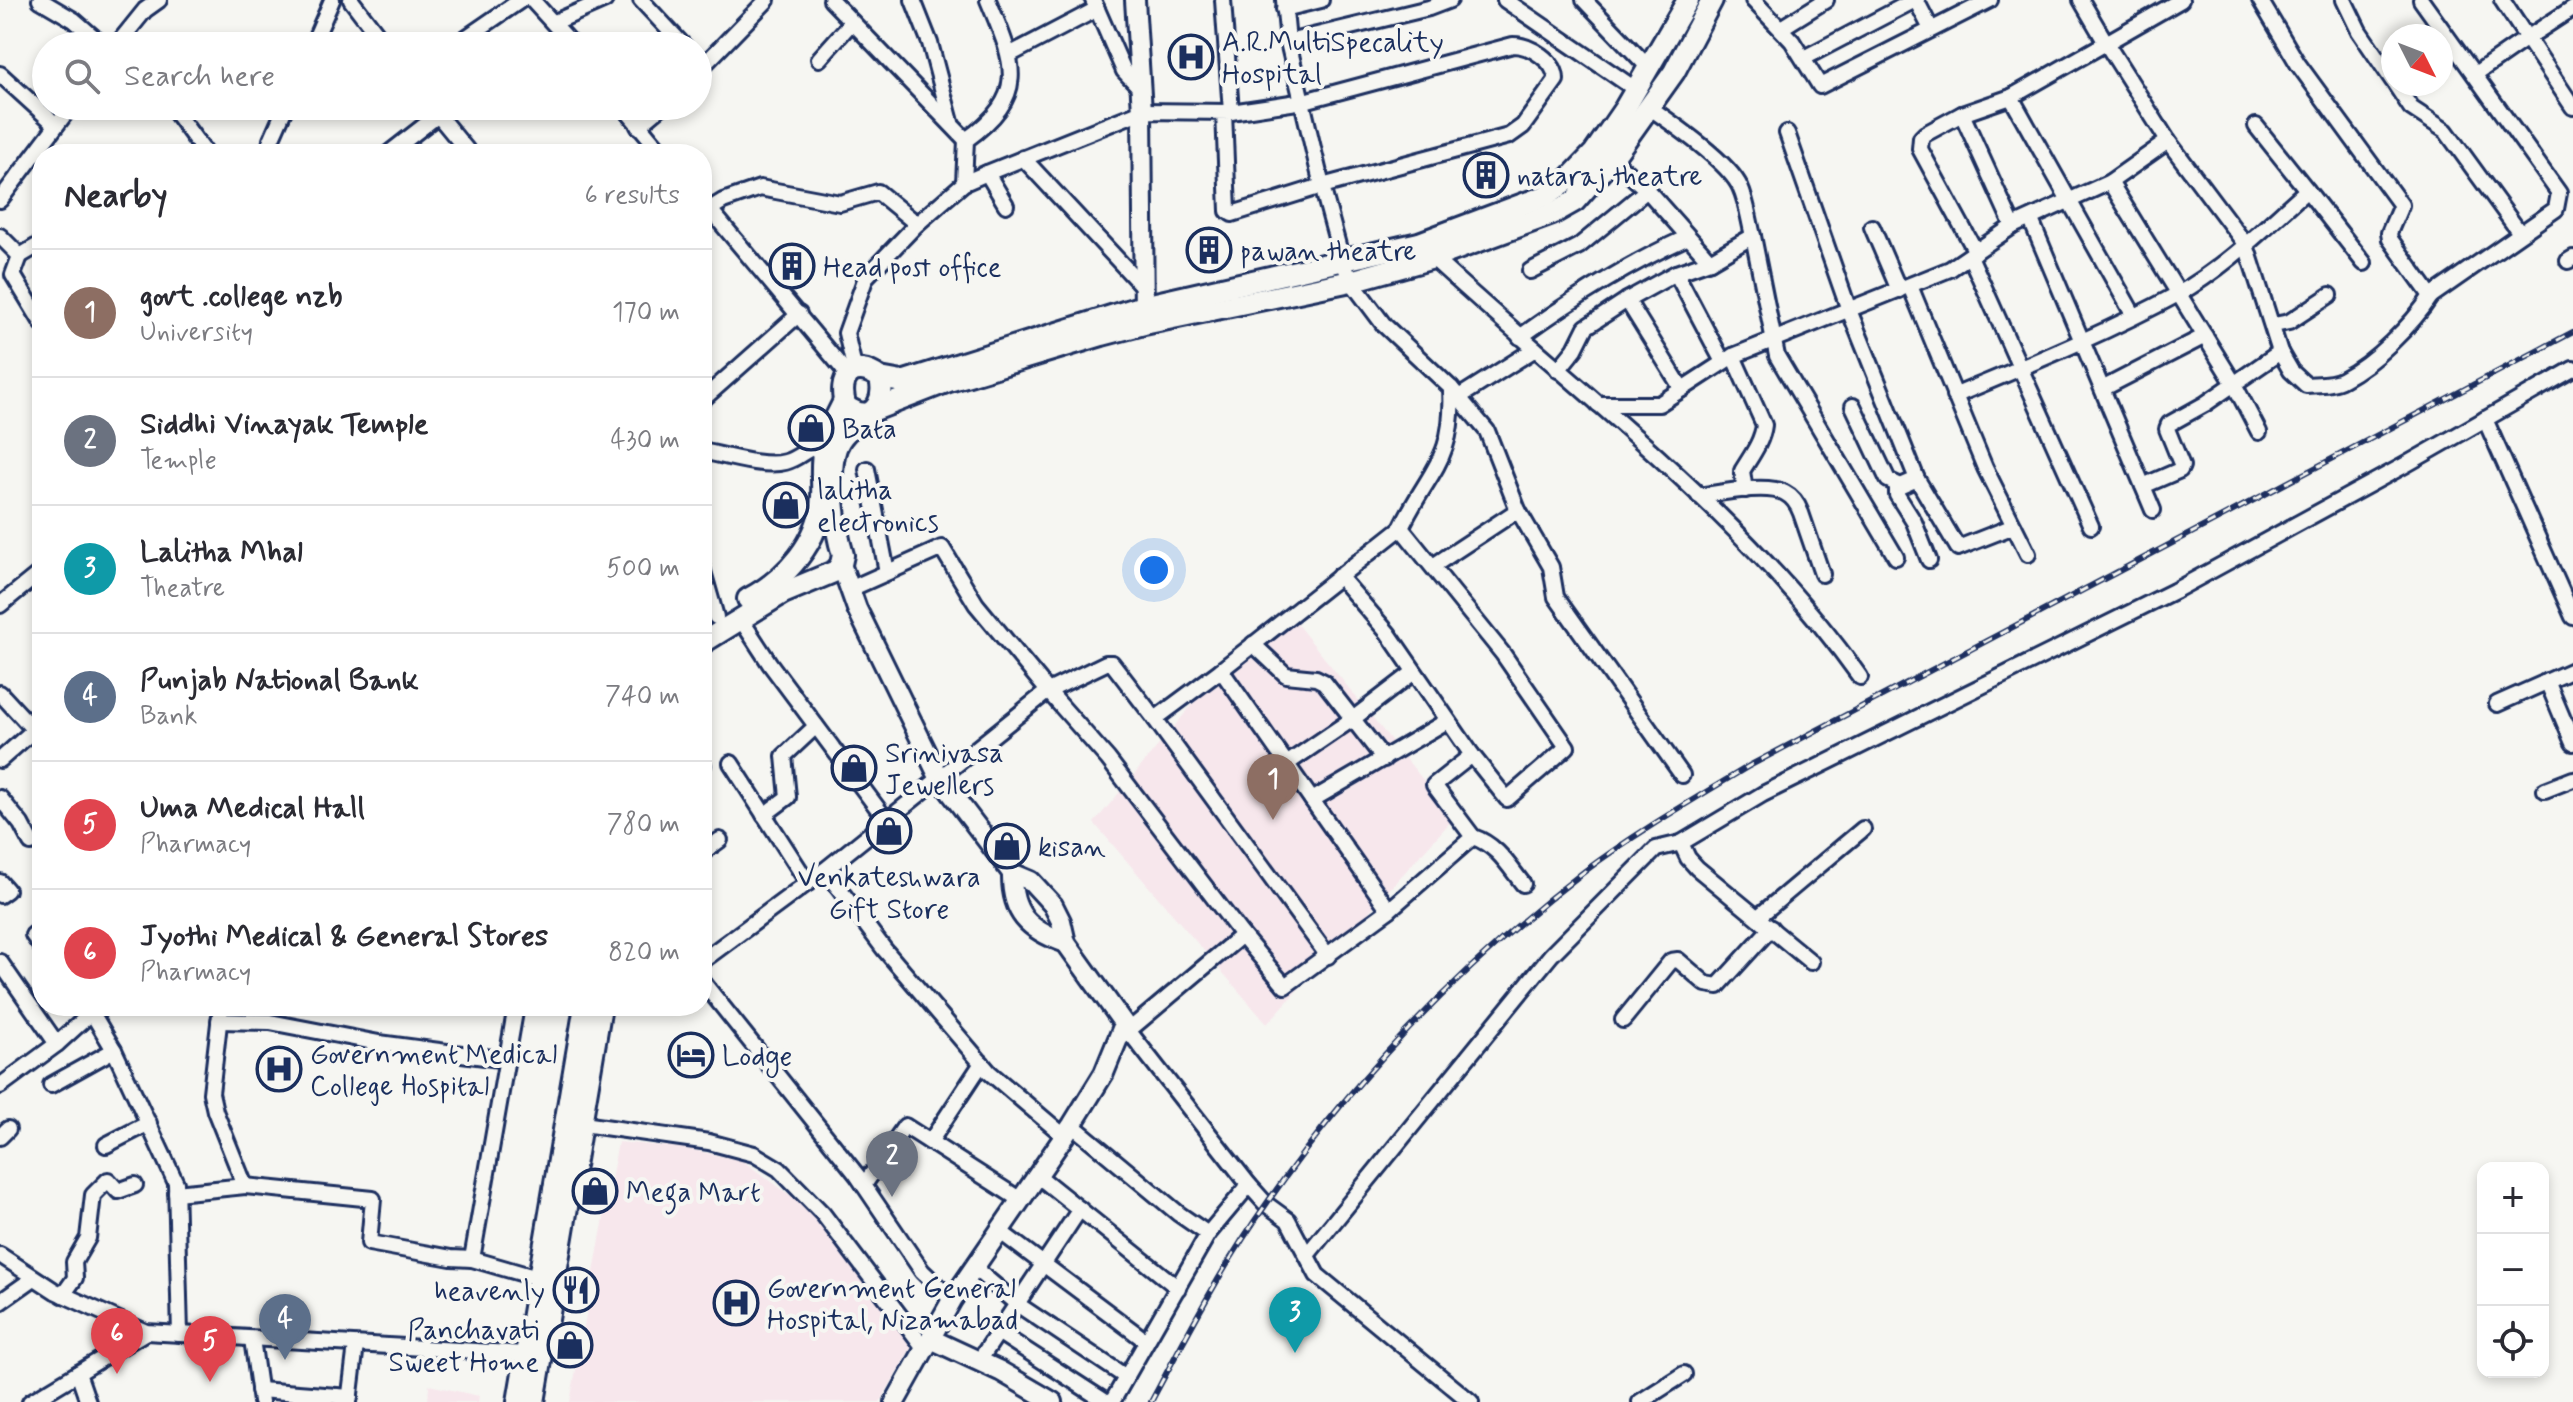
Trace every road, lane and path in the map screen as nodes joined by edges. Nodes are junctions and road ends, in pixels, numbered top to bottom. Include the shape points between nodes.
1 (40, 0) edge
2 (159, 0) edge
3 (332, 0) edge
4 (351, 0) edge
5 (521, 0) edge
6 (532, 0) edge
7 (605, 0) edge
8 (641, 0) edge
9 (767, 0) edge
10 (831, 0) edge
11 (913, 0) edge
12 (988, 0) edge
13 (1135, 0) edge
14 (1223, 0) edge
15 (1321, 0) edge
16 (1450, 0) edge
17 (1505, 0) edge
18 (1584, 0) edge
19 (1688, 0) edge
20 (1712, 0) edge
21 (1753, 0) edge
22 (1826, 0) edge
23 (1916, 0) edge
24 (1990, 0) edge
25 (2081, 0) edge
26 (2260, 0) edge
27 (2344, 0) edge
28 (2421, 0) edge
29 (2502, 0) edge
30 (2172, 2) edge
31 (1095, 4) edge
32 (1284, 4) edge
33 (2573, 8) edge
34 (555, 22) junction
35 (852, 22) junction
36 (1781, 28) junction
37 (1931, 29) junction
38 (92, 32) edge
39 (126, 32) edge
40 (318, 32) edge
41 (375, 32) edge
42 (474, 32) edge
43 (563, 32) edge
44 (671, 32) edge
45 (2527, 38) junction
46 (1288, 42) junction
47 (2106, 43) junction
48 (712, 54) edge
49 (1009, 55) junction
50 (1804, 58) junction
51 (819, 59) dead end
52 (2381, 64) edge
53 (1648, 67) junction
54 (0, 74) edge
55 (2475, 74) junction
56 (1140, 88) junction
57 (1635, 89) junction
58 (2403, 96) edge
59 (2011, 97) junction
60 (1304, 101) junction
61 (32, 103) edge
62 (1649, 107) junction
63 (2573, 107) edge
64 (1142, 111) junction
65 (1227, 112) junction
66 (1962, 114) junction
67 (51, 120) edge
68 (60, 120) edge
69 (181, 120) edge
70 (280, 120) edge
71 (424, 120) edge
72 (443, 120) edge
73 (634, 120) edge
74 (645, 120) edge
75 (56, 125) junction
76 (638, 126) junction
77 (953, 126) junction
78 (2256, 126) dead end
79 (1787, 133) dead end
80 (966, 140) junction
81 (2168, 141) junction
82 (42, 144) edge
83 (199, 144) edge
84 (270, 144) edge
85 (399, 144) edge
86 (462, 144) edge
87 (654, 144) edge
88 (32, 157) edge
89 (1023, 158) junction
90 (1612, 159) junction
91 (987, 173) junction
92 (2110, 182) junction
93 (964, 183) junction
94 (1322, 186) junction
95 (1647, 190) junction
96 (2307, 190) junction
97 (0, 200) edge
98 (2069, 201) junction
99 (712, 205) edge
100 (1006, 205) dead end
101 (712, 216) edge
102 (2031, 220) junction
103 (917, 224) junction
104 (2013, 226) junction
105 (1872, 227) dead end
106 (2520, 233) junction
107 (0, 236) edge
108 (1753, 236) junction
109 (1688, 237) junction
110 (2246, 245) junction
111 (32, 249) edge
112 (1973, 254) junction
113 (20, 256) junction
114 (1433, 258) junction
115 (1342, 260) junction
116 (1710, 261) junction
117 (2364, 263) dead end
118 (1530, 271) dead end
119 (1676, 273) junction
120 (1351, 281) junction
121 (1905, 288) junction
122 (2180, 293) junction
123 (2330, 295) dead end
124 (2431, 296) junction
125 (1627, 300) junction
126 (32, 306) edge
127 (1144, 306) junction
128 (1849, 310) junction
129 (799, 314) junction
130 (2134, 316) junction
131 (2274, 325) junction
132 (2205, 336) junction
133 (1520, 337) junction
134 (1772, 339) junction
135 (2084, 341) junction
136 (1535, 349) junction
137 (2280, 352) junction
138 (1728, 359) junction
139 (2021, 368) junction
140 (2573, 369) edge
141 (1558, 370) junction
142 (852, 373) junction
143 (880, 378) junction
144 (2233, 382) junction
145 (2104, 388) junction
146 (1682, 389) junction
147 (712, 391) edge
148 (1455, 393) junction
149 (1954, 396) junction
150 (844, 401) junction
151 (1598, 404) junction
152 (1853, 406) dead end
153 (870, 413) junction
154 (2485, 419) junction
155 (2259, 432) dead end
156 (830, 445) junction
157 (712, 453) edge
158 (867, 469) dead end
159 (1917, 479) junction
160 (1897, 486) junction
161 (2143, 486) junction
162 (1745, 490) junction
163 (1699, 496) junction
164 (1518, 510) junction
165 (2153, 510) dead end
166 (2014, 526) junction
167 (2091, 526) dead end
168 (1401, 528) junction
169 (809, 544) junction
170 (2028, 554) dead end
171 (841, 555) junction
172 (1896, 557) dead end
173 (1929, 560) dead end
174 (1433, 566) junction
175 (887, 572) junction
176 (1822, 574) dead end
177 (2573, 574) edge
178 (823, 576) junction
179 (1339, 576) junction
180 (32, 579) edge
181 (2558, 580) junction
182 (850, 589) junction
183 (0, 605) edge
184 (2573, 617) edge
185 (740, 618) junction
186 (712, 620) edge
187 (712, 636) edge
188 (1253, 644) junction
189 (1221, 670) junction
190 (2573, 670) edge
191 (1414, 672) junction
192 (1860, 677) dead end
193 (2547, 681) junction
194 (1048, 691) junction
195 (0, 693) edge
196 (2497, 704) dead end
197 (1354, 718) junction
198 (1155, 719) junction
199 (32, 721) edge
200 (1447, 721) junction
201 (816, 726) junction
202 (32, 731) edge
203 (2573, 743) edge
204 (1472, 755) junction
205 (1384, 759) junction
206 (0, 760) edge
207 (731, 763) dead end
208 (1288, 763) junction
209 (1682, 775) dead end
210 (939, 777) junction
211 (2573, 779) edge
212 (2545, 790) dead end
213 (0, 798) edge
214 (1312, 800) junction
215 (764, 815) junction
216 (887, 821) junction
217 (1863, 829) dead end
218 (1473, 837) junction
219 (720, 840) dead end
220 (31, 843) dead end
221 (1681, 843) junction
222 (712, 846) edge
223 (825, 870) junction
224 (1012, 873) junction
225 (0, 882) edge
226 (808, 883) junction
227 (1523, 884) dead end
228 (0, 895) edge
229 (1389, 910) junction
230 (1758, 917) junction
231 (1771, 928) junction
232 (1242, 935) junction
233 (1066, 943) junction
234 (712, 954) edge
235 (1328, 956) junction
236 (0, 962) edge
237 (1811, 962) dead end
238 (712, 994) edge
239 (32, 1008) edge
240 (38, 1016) edge
241 (85, 1016) edge
242 (97, 1016) edge
243 (220, 1016) edge
244 (232, 1016) edge
245 (514, 1016) edge
246 (583, 1016) edge
247 (599, 1016) edge
248 (1623, 1020) dead end
249 (1126, 1028) junction
250 (57, 1044) junction
251 (114, 1050) junction
252 (507, 1060) junction
253 (982, 1063) junction
254 (1, 1084) edge
255 (51, 1085) dead end
256 (149, 1123) junction
257 (583, 1124) junction
258 (1068, 1130) junction
259 (930, 1142) junction
260 (106, 1145) dead end
261 (1037, 1175) junction
262 (135, 1185) dead end
263 (864, 1185) junction
264 (1249, 1185) junction
265 (245, 1186) junction
266 (176, 1193) junction
267 (1019, 1199) junction
268 (1080, 1209) junction
269 (998, 1230) junction
270 (1208, 1234) junction
271 (0, 1255) edge
272 (1307, 1255) junction
273 (472, 1259) junction
274 (1044, 1264) junction
275 (973, 1267) junction
276 (34, 1278) junction
277 (541, 1279) junction
278 (1178, 1288) junction
279 (63, 1295) junction
280 (952, 1300) junction
281 (0, 1302) edge
282 (1017, 1304) junction
283 (146, 1332) junction
284 (998, 1332) junction
285 (180, 1334) junction
286 (252, 1339) junction
287 (1146, 1341) junction
288 (928, 1344) junction
289 (356, 1345) junction
290 (526, 1354) junction
291 (979, 1361) junction
292 (78, 1373) junction
293 (1684, 1374) dead end
294 (1126, 1377) junction
295 (1661, 1389) junction
296 (260, 1396) edge
297 (350, 1400) edge
298 (30, 1402) edge
299 (88, 1402) edge
300 (518, 1402) edge
301 (534, 1402) edge
302 (895, 1402) edge
303 (1053, 1402) edge
304 (1109, 1402) edge
305 (1471, 1402) edge
306 (1640, 1402) edge
307 (1670, 1402) edge

1 - 38 street
2 - 39 street
3 - 40 street
4 - 41 street
5 - 42 street
6 - 34 street
7 - 34 street
8 - 44 street
9 - 48 street
10 - 35 street
11 - 77 street
12 - 49 street
13 - 56 main road
14 - 65 street
15 - 32 street
16 - 46 street
17 - 57 street
18 - 53 street
19 - 53 highway
20 - 62 highway
21 - 36 street
22 - 36 street
23 - 37 street
23 - 50 street
24 - 37 street
25 - 47 street
26 - 124 street via 2298,64 2401,205 2390,239
27 - 52 street
28 - 55 street
29 - 45 street
30 - 47 street
31 - 49 street
31 - 56 street via 1124,71
32 - 46 street
33 - 45 street
34 - 43 street
35 - 51 street
35 - 77 street
36 - 50 street
37 - 50 street via 1820,86
45 - 55 street
45 - 63 street
46 - 60 street
47 - 59 street
47 - 81 street
49 - 80 street via 1005,101 987,125
53 - 57 highway
54 - 61 street
55 - 106 street via 2559,193 2556,209
56 - 64 main road
57 - 115 highway via 1594,153 1545,196 1419,243
58 - 106 street via 2411,108 2446,131
59 - 66 street
59 - 98 street
60 - 65 street
60 - 94 street
60 - 94 street via 1513,45 1549,62 1557,75 1516,133
62 - 90 highway
62 - 108 street via 1733,175
64 - 65 street
64 - 89 street
64 - 127 main road
65 - 94 street via 1229,213
66 - 104 street
66 - 112 street via 1925,134 1920,145
67 - 75 street
68 - 75 street
69 - 83 street
70 - 84 street
71 - 85 street
72 - 86 street
73 - 76 street
74 - 76 street
75 - 82 street
76 - 87 street
77 - 80 street
78 - 96 street
79 - 128 street
80 - 93 street
81 - 92 street
81 - 110 street
88 - 97 street
89 - 91 street
89 - 127 street
90 - 95 street
90 - 114 highway via 1564,208
91 - 93 street
91 - 100 street
92 - 98 street
92 - 122 street
93 - 103 street
94 - 115 street
95 - 109 street
95 - 118 street via 1579,246
96 - 110 street
96 - 117 street
98 - 102 street
98 - 130 street
99 - 103 street via 760,188 840,203 878,192
101 - 129 street
102 - 104 street
102 - 135 street
103 - 142 street via 866,277 846,333
104 - 112 street
105 - 121 street
106 - 124 street
107 - 113 street
108 - 116 street
108 - 134 street
109 - 116 street
109 - 133 street via 1634,262
110 - 122 street
110 - 131 street
111 - 113 street
112 - 121 street
112 - 139 street
113 - 126 street via 13,275
114 - 120 highway
114 - 133 street
115 - 120 street
115 - 127 highway
116 - 119 street
119 - 125 street
119 - 138 street
120 - 127 highway
120 - 148 street via 1384,325
121 - 128 street
121 - 149 street
122 - 130 street
122 - 132 street
123 - 131 street via 2289,322
124 - 137 street via 2388,346 2342,381 2306,385
125 - 141 street via 1586,327
125 - 146 street
127 - 143 highway via 902,382
127 - 153 highway
128 - 134 street
128 - 159 street
129 - 142 street
129 - 147 street
130 - 135 street
131 - 137 street
132 - 144 street
132 - 145 street
133 - 136 street
134 - 138 street
134 - 172 street via 1787,376
135 - 139 street
135 - 145 street
136 - 141 street
136 - 148 street
137 - 144 street
138 - 146 street
138 - 162 street via 1764,425 1742,471
139 - 149 street
139 - 167 street
140 - 154 street
141 - 151 street
142 - 143 highway via 872,372
142 - 150 highway via 843,382
143 - 153 highway via 880,404
144 - 155 street
144 - 161 street via 2169,424 2182,466
145 - 161 street
146 - 151 street via 1659,404
148 - 164 street via 1487,431
148 - 168 street via 1443,456
149 - 166 street
150 - 153 highway via 858,413
150 - 156 highway
151 - 163 street
152 - 160 street via 1888,480
153 - 156 highway
154 - 181 street
154 - 221 street via 2174,591 1763,794
156 - 157 street via 809,447 784,463
156 - 169 highway via 818,524
156 - 171 highway
158 - 175 street
159 - 160 street
159 - 166 street via 1958,548
160 - 173 street
161 - 165 street
162 - 163 street
162 - 176 street via 1774,490 1791,497
163 - 192 street via 1814,617
164 - 174 street
164 - 209 street via 1551,567 1556,597
166 - 170 street
168 - 174 street
168 - 179 street
169 - 171 highway via 816,538 834,539
169 - 178 highway via 805,562
169 - 186 highway via 775,581
171 - 178 highway via 836,571
171 - 182 main road
174 - 204 street via 1567,747 1507,799
175 - 182 street
175 - 194 street via 944,549 976,604
177 - 181 street
178 - 185 highway
179 - 188 street
179 - 191 street
180 - 183 street
181 - 184 street
182 - 210 main road
185 - 187 highway
185 - 201 street
188 - 189 street
188 - 197 street via 1286,675 1324,682
189 - 198 street
189 - 208 street
190 - 193 street
191 - 197 street
191 - 200 street
193 - 196 street
193 - 203 street
194 - 198 street via 1112,663
194 - 210 street
194 - 232 street via 1108,759
195 - 199 street
197 - 205 street
197 - 208 street
198 - 235 street
200 - 204 street
200 - 205 street
201 - 215 street via 787,751 788,797
201 - 216 street
202 - 206 street
204 - 218 street via 1434,785
205 - 214 street
207 - 215 street
208 - 214 street
210 - 216 street
210 - 224 main road
211 - 212 street
213 - 220 street
214 - 229 street
215 - 226 street
216 - 223 street
217 - 230 street
218 - 227 street via 1497,851
218 - 229 street
219 - 222 street
221 - 230 street via 1697,868
221 - 272 street via 1650,853 1551,955
223 - 226 street
223 - 253 street via 884,949
224 - 233 main road via 1031,881 1053,905
224 - 233 main road via 1011,896 1018,908 1041,934
225 - 228 street via 7,890
226 - 234 street
229 - 235 street
230 - 231 street
231 - 237 street
231 - 248 street via 1718,986 1706,984 1678,960 1671,961
232 - 235 street via 1282,985
232 - 249 street
233 - 249 main road
236 - 239 street
238 - 263 street
240 - 250 street
241 - 250 street
242 - 251 street
243 - 265 street via 211,1093
244 - 252 street
245 - 252 street
246 - 277 highway
247 - 257 highway
249 - 258 main road
249 - 264 street
250 - 254 street
251 - 255 street
251 - 256 street
252 - 273 street
253 - 258 street
253 - 259 street
256 - 260 street
256 - 266 street
257 - 288 street via 709,1142 754,1154 779,1169 823,1214
257 - 301 highway
258 - 261 main road
258 - 270 street
259 - 263 street via 905,1126
259 - 267 street
261 - 267 main road
261 - 268 street
262 - 279 street via 118,1191 108,1180 93,1195 88,1238 74,1262 75,1278
263 - 280 street via 922,1271
264 - 270 street
264 - 272 street via 1288,1220
265 - 266 street
265 - 273 street via 373,1199 369,1243
266 - 285 street
267 - 269 main road
268 - 274 street
268 - 278 street
269 - 274 street
269 - 275 main road
270 - 278 street
271 - 276 street
272 - 305 street via 1317,1275
273 - 277 street
274 - 282 street
274 - 287 street
275 - 280 main road
275 - 282 street
276 - 279 street
276 - 281 street
277 - 290 highway
278 - 287 street
279 - 283 street
280 - 288 main road
282 - 284 street
282 - 294 street
283 - 285 street
283 - 292 street
284 - 291 street
284 - 304 street
285 - 286 street
286 - 289 street
286 - 296 street
287 - 294 street
288 - 291 main road
288 - 302 main road
289 - 290 street
289 - 297 street
290 - 300 highway
291 - 303 main road
292 - 298 street
292 - 299 street
293 - 295 street
294 - 304 street
295 - 306 street
295 - 307 street
296 - 297 street

